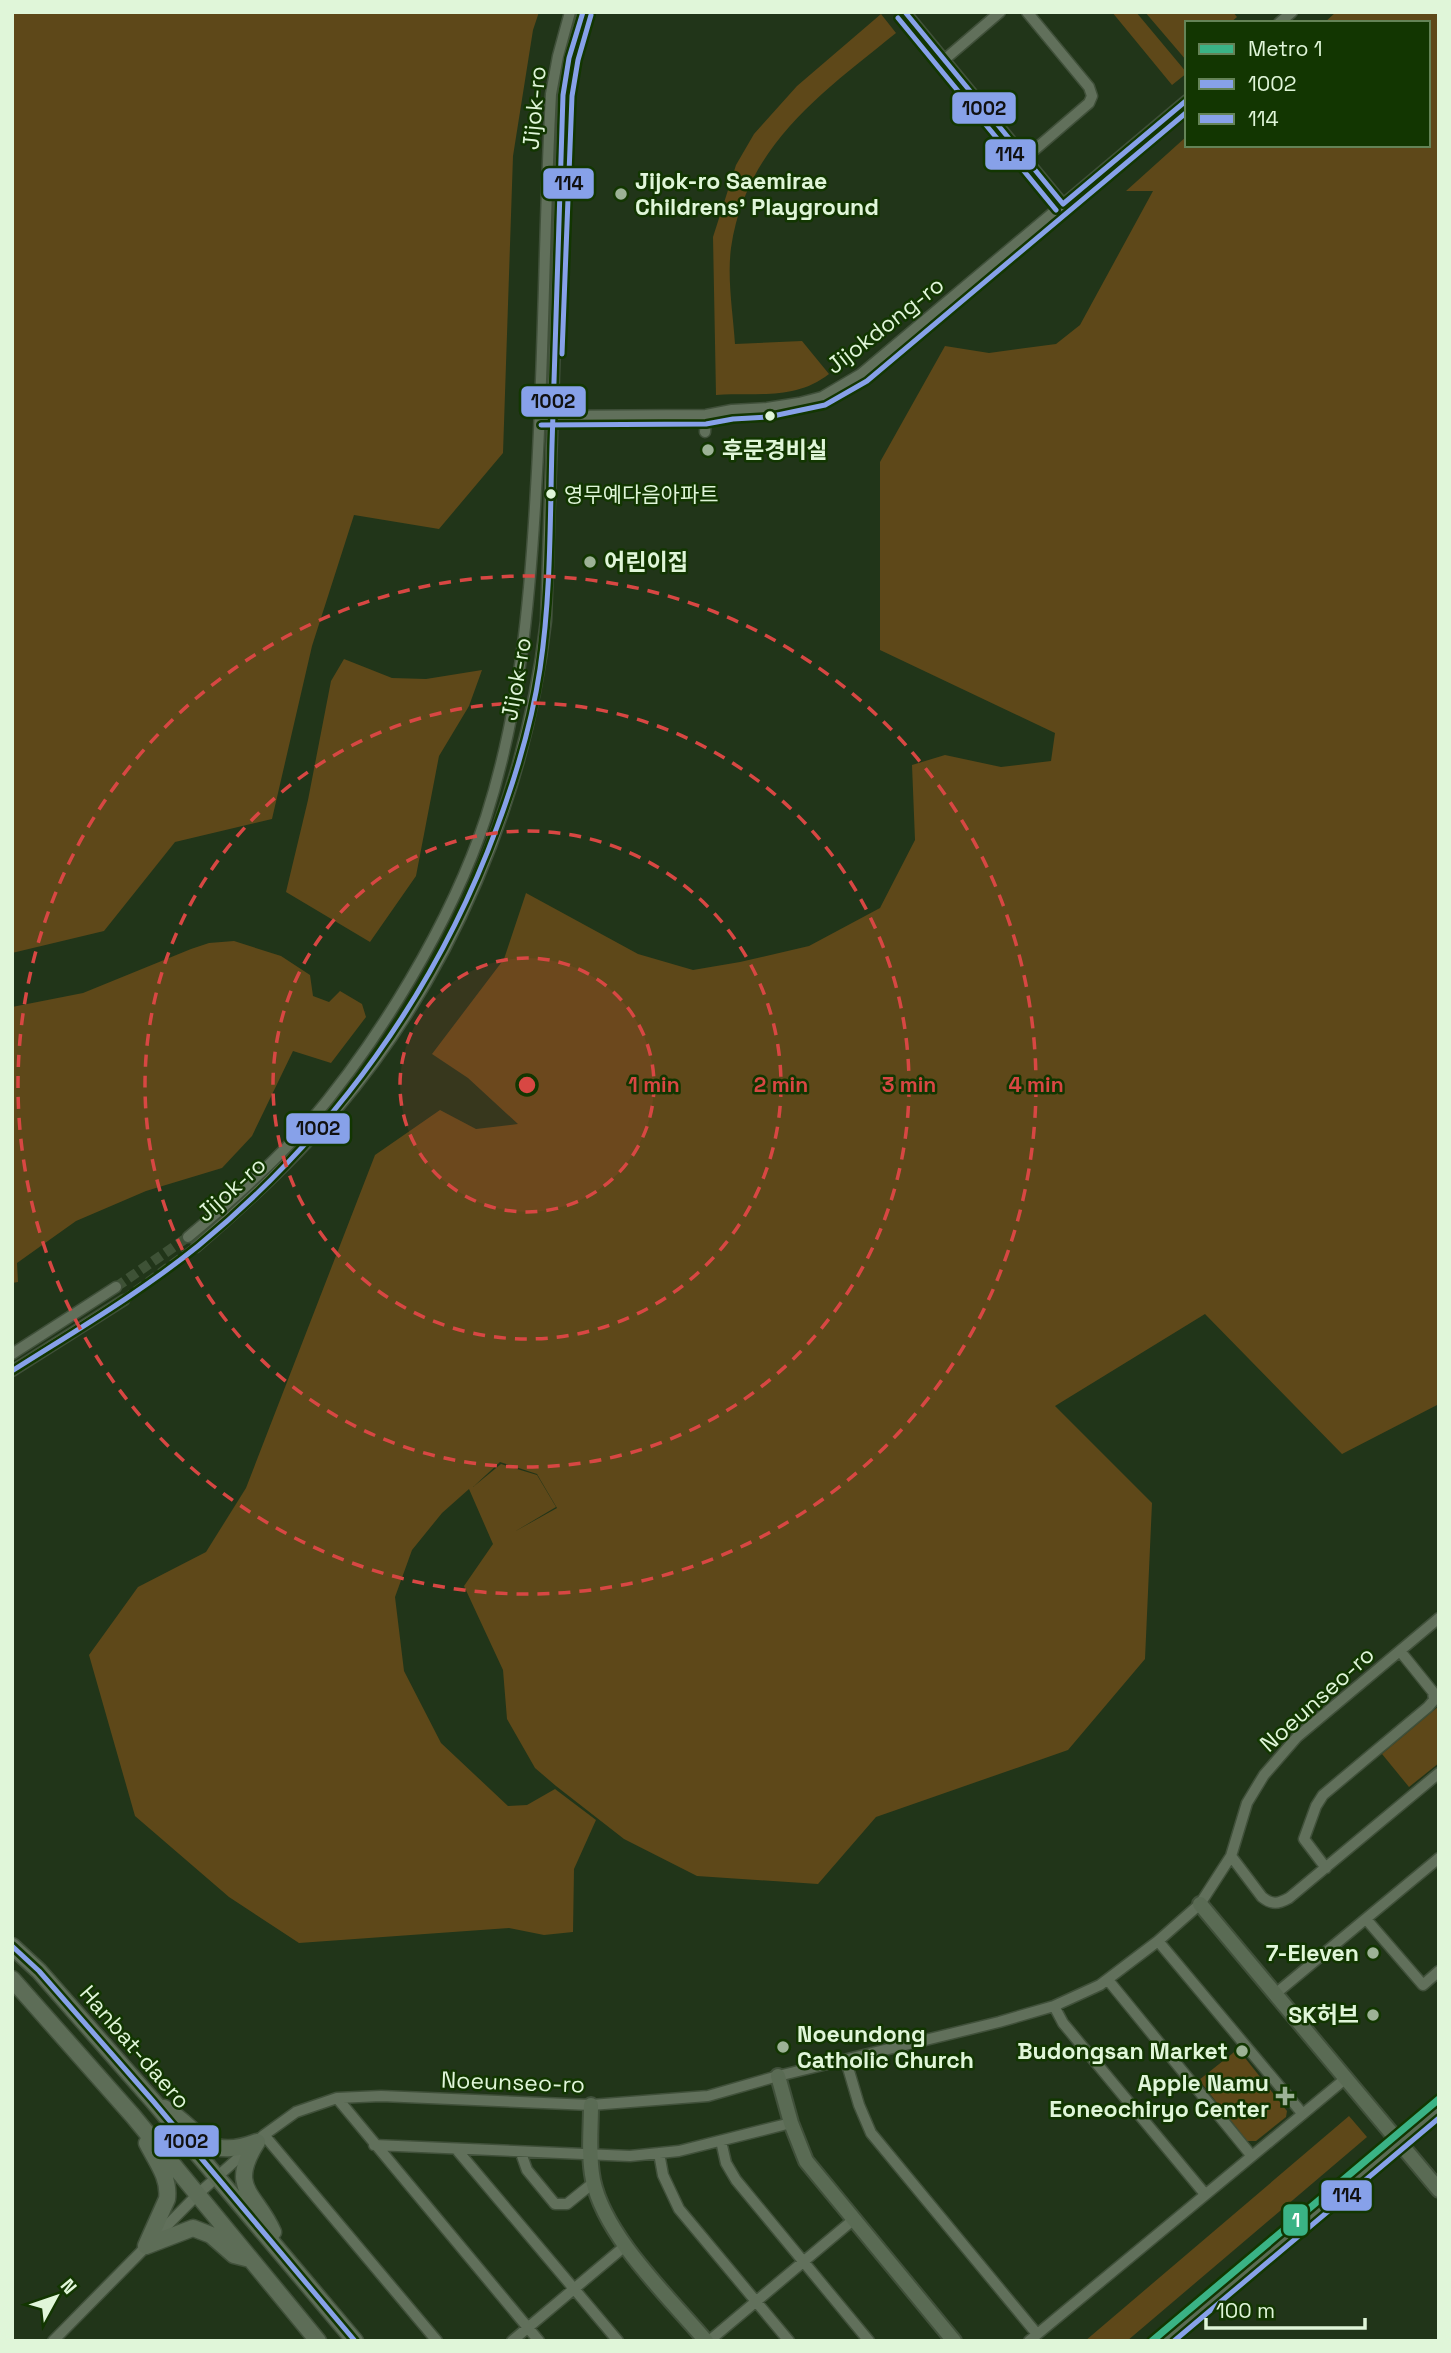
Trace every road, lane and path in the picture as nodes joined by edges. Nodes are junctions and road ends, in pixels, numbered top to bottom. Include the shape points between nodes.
1 (570, 12) edge
2 (583, 12) edge
3 (905, 12) edge
4 (1000, 12) edge
5 (1027, 12) edge
6 (944, 60) junction
7 (1185, 102) edge
8 (1025, 158) junction
9 (1063, 204) junction
10 (706, 415) junction
11 (541, 416) junction
12 (552, 416) junction
13 (705, 432) dead end
14 (188, 1237) tunnel mouth
15 (196, 1247) tunnel mouth
16 (116, 1287) tunnel mouth
17 (124, 1300) tunnel mouth
18 (12, 1354) edge
19 (12, 1371) edge
20 (1439, 1618) edge
21 (1400, 1651) junction
22 (1439, 1773) edge
23 (1231, 1856) junction
24 (1439, 1858) edge
25 (1326, 1868) junction
26 (1200, 1904) junction
27 (1366, 1919) junction
28 (1158, 1941) junction
29 (12, 1946) edge
30 (1439, 1972) edge
31 (12, 1979) edge
32 (1108, 1980) junction
33 (1274, 1995) junction
34 (1054, 2006) junction
35 (846, 2061) junction
36 (778, 2076) junction
37 (1345, 2079) junction
38 (337, 2098) junction
39 (153, 2101) junction
40 (591, 2105) junction
41 (1439, 2106) edge
42 (1302, 2113) junction
43 (133, 2116) junction
44 (790, 2123) junction
45 (260, 2138) junction
46 (1397, 2140) junction
47 (721, 2141) junction
48 (374, 2145) junction
49 (457, 2150) junction
50 (521, 2153) junction
51 (590, 2154) junction
52 (659, 2154) junction
53 (1251, 2155) junction
54 (216, 2178) junction
55 (593, 2183) junction
56 (1439, 2190) edge
57 (198, 2194) junction
58 (1205, 2194) junction
59 (853, 2220) junction
60 (146, 2246) junction
61 (625, 2246) junction
62 (282, 2254) junction
63 (252, 2260) junction
64 (803, 2263) junction
65 (575, 2289) junction
66 (756, 2302) junction
67 (528, 2328) junction
68 (1033, 2337) edge
69 (53, 2341) edge
70 (318, 2341) edge
71 (355, 2341) edge
72 (437, 2341) edge
73 (512, 2341) edge
74 (538, 2341) edge
75 (618, 2341) edge
76 (708, 2341) edge
77 (789, 2341) edge
78 (869, 2341) edge
79 (954, 2341) edge
80 (1160, 2341) edge

1 - 11 street, Jijok-ro via 551,94
2 - 12 street, Jijok-ro via 563,95
3 - 6 street
4 - 6 street
5 - 8 street via 1092,96
6 - 8 street
7 - 9 street, Jijokdong-ro
8 - 9 street
9 - 10 street, Jijokdong-ro via 851,380 822,397 799,403
10 - 12 street, Jijokdong-ro
10 - 13 street
11 - 12 street, Jijokdong-ro
11 - 14 street, Jijok-ro via 522,665 498,776 464,875 395,1002 341,1082 269,1165
12 - 15 street, Jijok-ro via 540,671 522,752 477,881 424,986 361,1080 277,1175
16 - 18 street
17 - 19 street
20 - 21 street, Noeunseo-ro
21 - 23 street, Noeunseo-ro via 1297,1737 1264,1775 1247,1802
21 - 25 street via 1433,1692 1434,1700 1315,1805 1304,1839
22 - 25 street
23 - 25 street via 1268,1902 1289,1898
23 - 26 street, Noeunseo-ro
24 - 27 street
26 - 28 street, Noeunseo-ro
26 - 33 street
27 - 30 street via 1423,1985
27 - 33 street
28 - 32 street, Noeunseo-ro
28 - 42 street
29 - 39 main road, Hanbat-daero
31 - 43 main road, Hanbat-daero
32 - 34 street, Noeunseo-ro
32 - 53 street
33 - 37 street
34 - 35 street, Noeunseo-ro
34 - 58 street via 1063,2023
35 - 36 street, Noeunseo-ro
35 - 68 street via 871,2133
36 - 40 street, Noeunseo-ro via 708,2096
36 - 44 street
37 - 42 street
37 - 46 street
38 - 40 street, Noeunseo-ro
38 - 45 street, Noeunseo-ro via 296,2112
38 - 48 street
39 - 45 main road via 182,2118 210,2145 240,2148
39 - 54 main road, Hanbat-daero
40 - 51 street
41 - 46 street
42 - 53 street
43 - 57 main road, Hanbat-daero
43 - 60 main road via 169,2192
44 - 47 street
44 - 59 street via 806,2161
45 - 54 street, Noeunseo-ro
45 - 62 main road via 244,2167 246,2191 268,2222
45 - 72 street
46 - 56 street
46 - 80 street
47 - 52 street
47 - 64 street via 736,2180
48 - 49 street
48 - 67 street
49 - 50 street
49 - 65 street
50 - 51 street
50 - 55 street via 527,2170 555,2204 567,2204
51 - 52 street
51 - 55 street
52 - 66 street via 679,2210
53 - 58 street
54 - 57 street, Noeunseo-ro
54 - 62 main road, Hanbat-daero
55 - 61 street
57 - 60 street, Noeunseo-ro
57 - 63 main road, Hanbat-daero
58 - 68 street
59 - 64 street
59 - 79 street
60 - 63 main road via 193,2228 211,2235 234,2255
60 - 69 street, Noeunseo-ro
61 - 65 street
61 - 76 street
62 - 71 main road, Hanbat-daero
63 - 70 main road, Hanbat-daero
64 - 66 street
64 - 78 street
65 - 67 street
65 - 75 street
66 - 76 street
66 - 77 street
67 - 73 street
67 - 74 street

